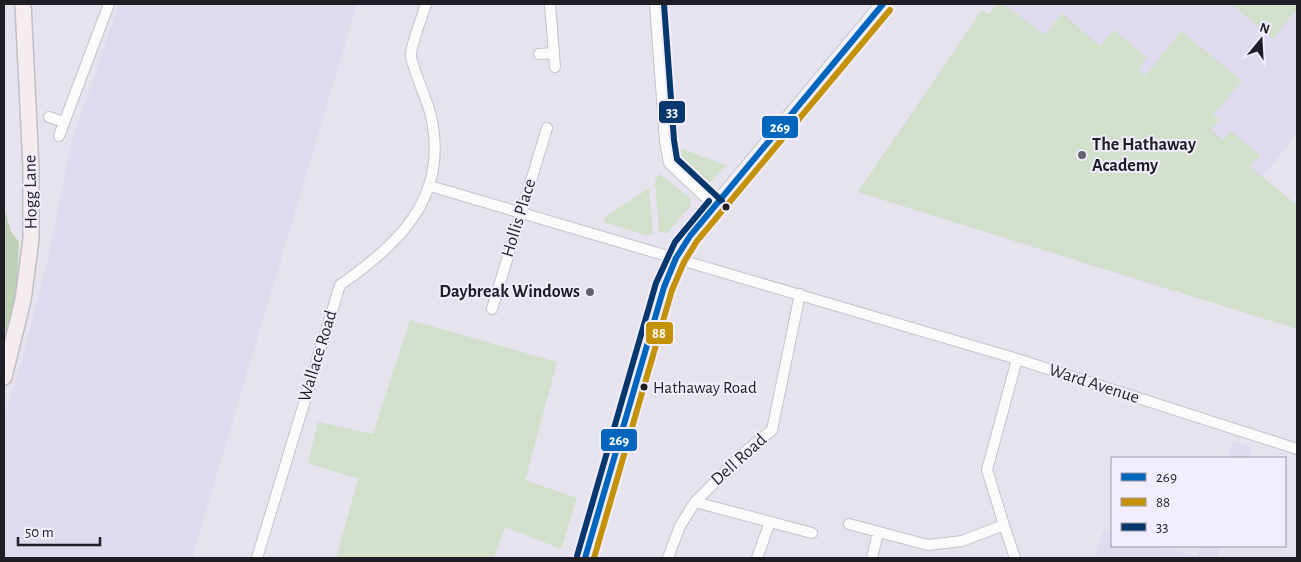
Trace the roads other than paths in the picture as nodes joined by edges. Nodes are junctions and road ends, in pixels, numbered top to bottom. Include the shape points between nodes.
1 (23, 4) edge
2 (109, 4) edge
3 (426, 4) edge
4 (550, 4) edge
5 (655, 4) edge
6 (883, 4) edge
7 (554, 53) junction
8 (539, 54) dead end
9 (556, 67) dead end
10 (50, 117) dead end
11 (64, 122) junction
12 (547, 128) dead end
13 (59, 136) dead end
14 (430, 186) junction
15 (716, 207) junction
16 (521, 213) junction
17 (676, 258) junction
18 (800, 294) junction
19 (492, 309) dead end
20 (1017, 359) junction
21 (4, 377) edge
22 (1297, 449) edge
23 (695, 502) junction
24 (770, 522) junction
25 (849, 524) dead end
26 (1004, 525) junction
27 (812, 533) dead end
28 (878, 533) junction
29 (257, 558) edge
30 (585, 558) edge
31 (670, 558) edge
32 (757, 558) edge
33 (872, 558) edge
34 (1014, 558) edge

1 - 21 main road, Hogg Lane via 32,239 23,300
2 - 11 street
3 - 14 street, Wallace Road via 411,55 433,128
4 - 7 street
5 - 15 street via 666,153 676,171
6 - 15 street
7 - 8 street
7 - 9 street
10 - 11 street
11 - 13 street
12 - 16 street, Hollis Place
14 - 16 street, Ward Avenue
14 - 29 street, Wallace Road via 419,210 402,234 377,258 340,285
15 - 17 street via 690,236
16 - 17 street, Ward Avenue
16 - 19 street, Hollis Place
17 - 18 street, Ward Avenue
17 - 30 street via 664,287
18 - 20 street, Ward Avenue
18 - 23 street, Dell Road via 772,430
20 - 22 street, Ward Avenue
20 - 26 street via 987,470
23 - 24 street
23 - 31 street, Dell Road via 680,526
24 - 27 street
24 - 32 street
25 - 28 street
26 - 28 street via 943,545 928,545
26 - 34 street
28 - 33 street

